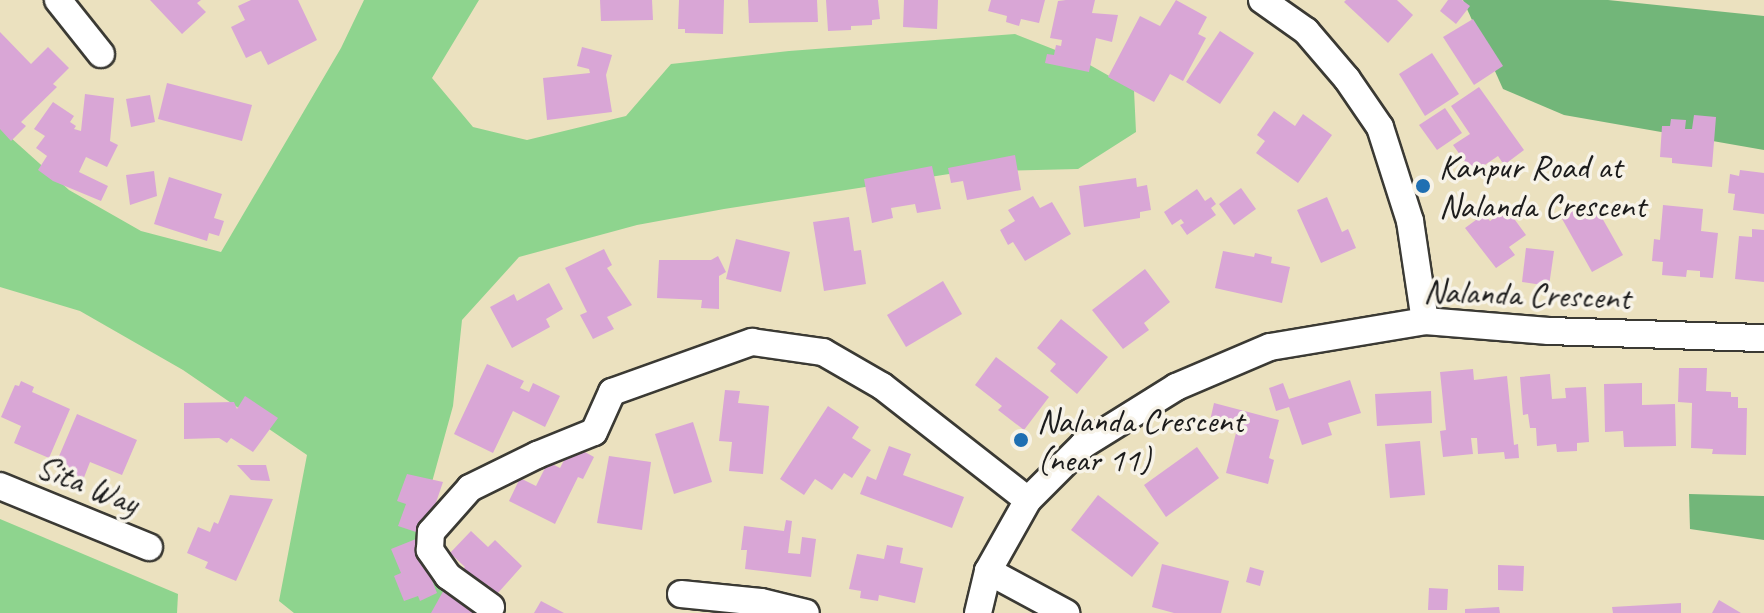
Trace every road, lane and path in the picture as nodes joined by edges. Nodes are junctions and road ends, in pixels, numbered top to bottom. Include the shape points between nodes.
1 (58, 0) edge
2 (1262, 0) edge
3 (101, 54) dead end
4 (1425, 321) junction
5 (1764, 338) edge
6 (0, 486) edge
7 (1028, 500) junction
8 (149, 547) dead end
9 (988, 571) junction
10 (681, 594) dead end
11 (491, 607) dead end
12 (806, 613) edge
13 (978, 613) edge
14 (1066, 613) edge

1 - 3 street
2 - 4 street via 1306,31 1380,127 1410,221
4 - 5 street, Nalanda Crescent
4 - 7 street, Nalanda Crescent via 1270,347 1176,387 1083,445
6 - 8 street, Sita Way
7 - 9 street, Nalanda Crescent
7 - 11 street via 882,386 823,352 752,342 612,392 594,432 470,488 431,532 430,550 448,576
9 - 13 street, Nalanda Crescent
9 - 14 street
10 - 12 street via 761,602

